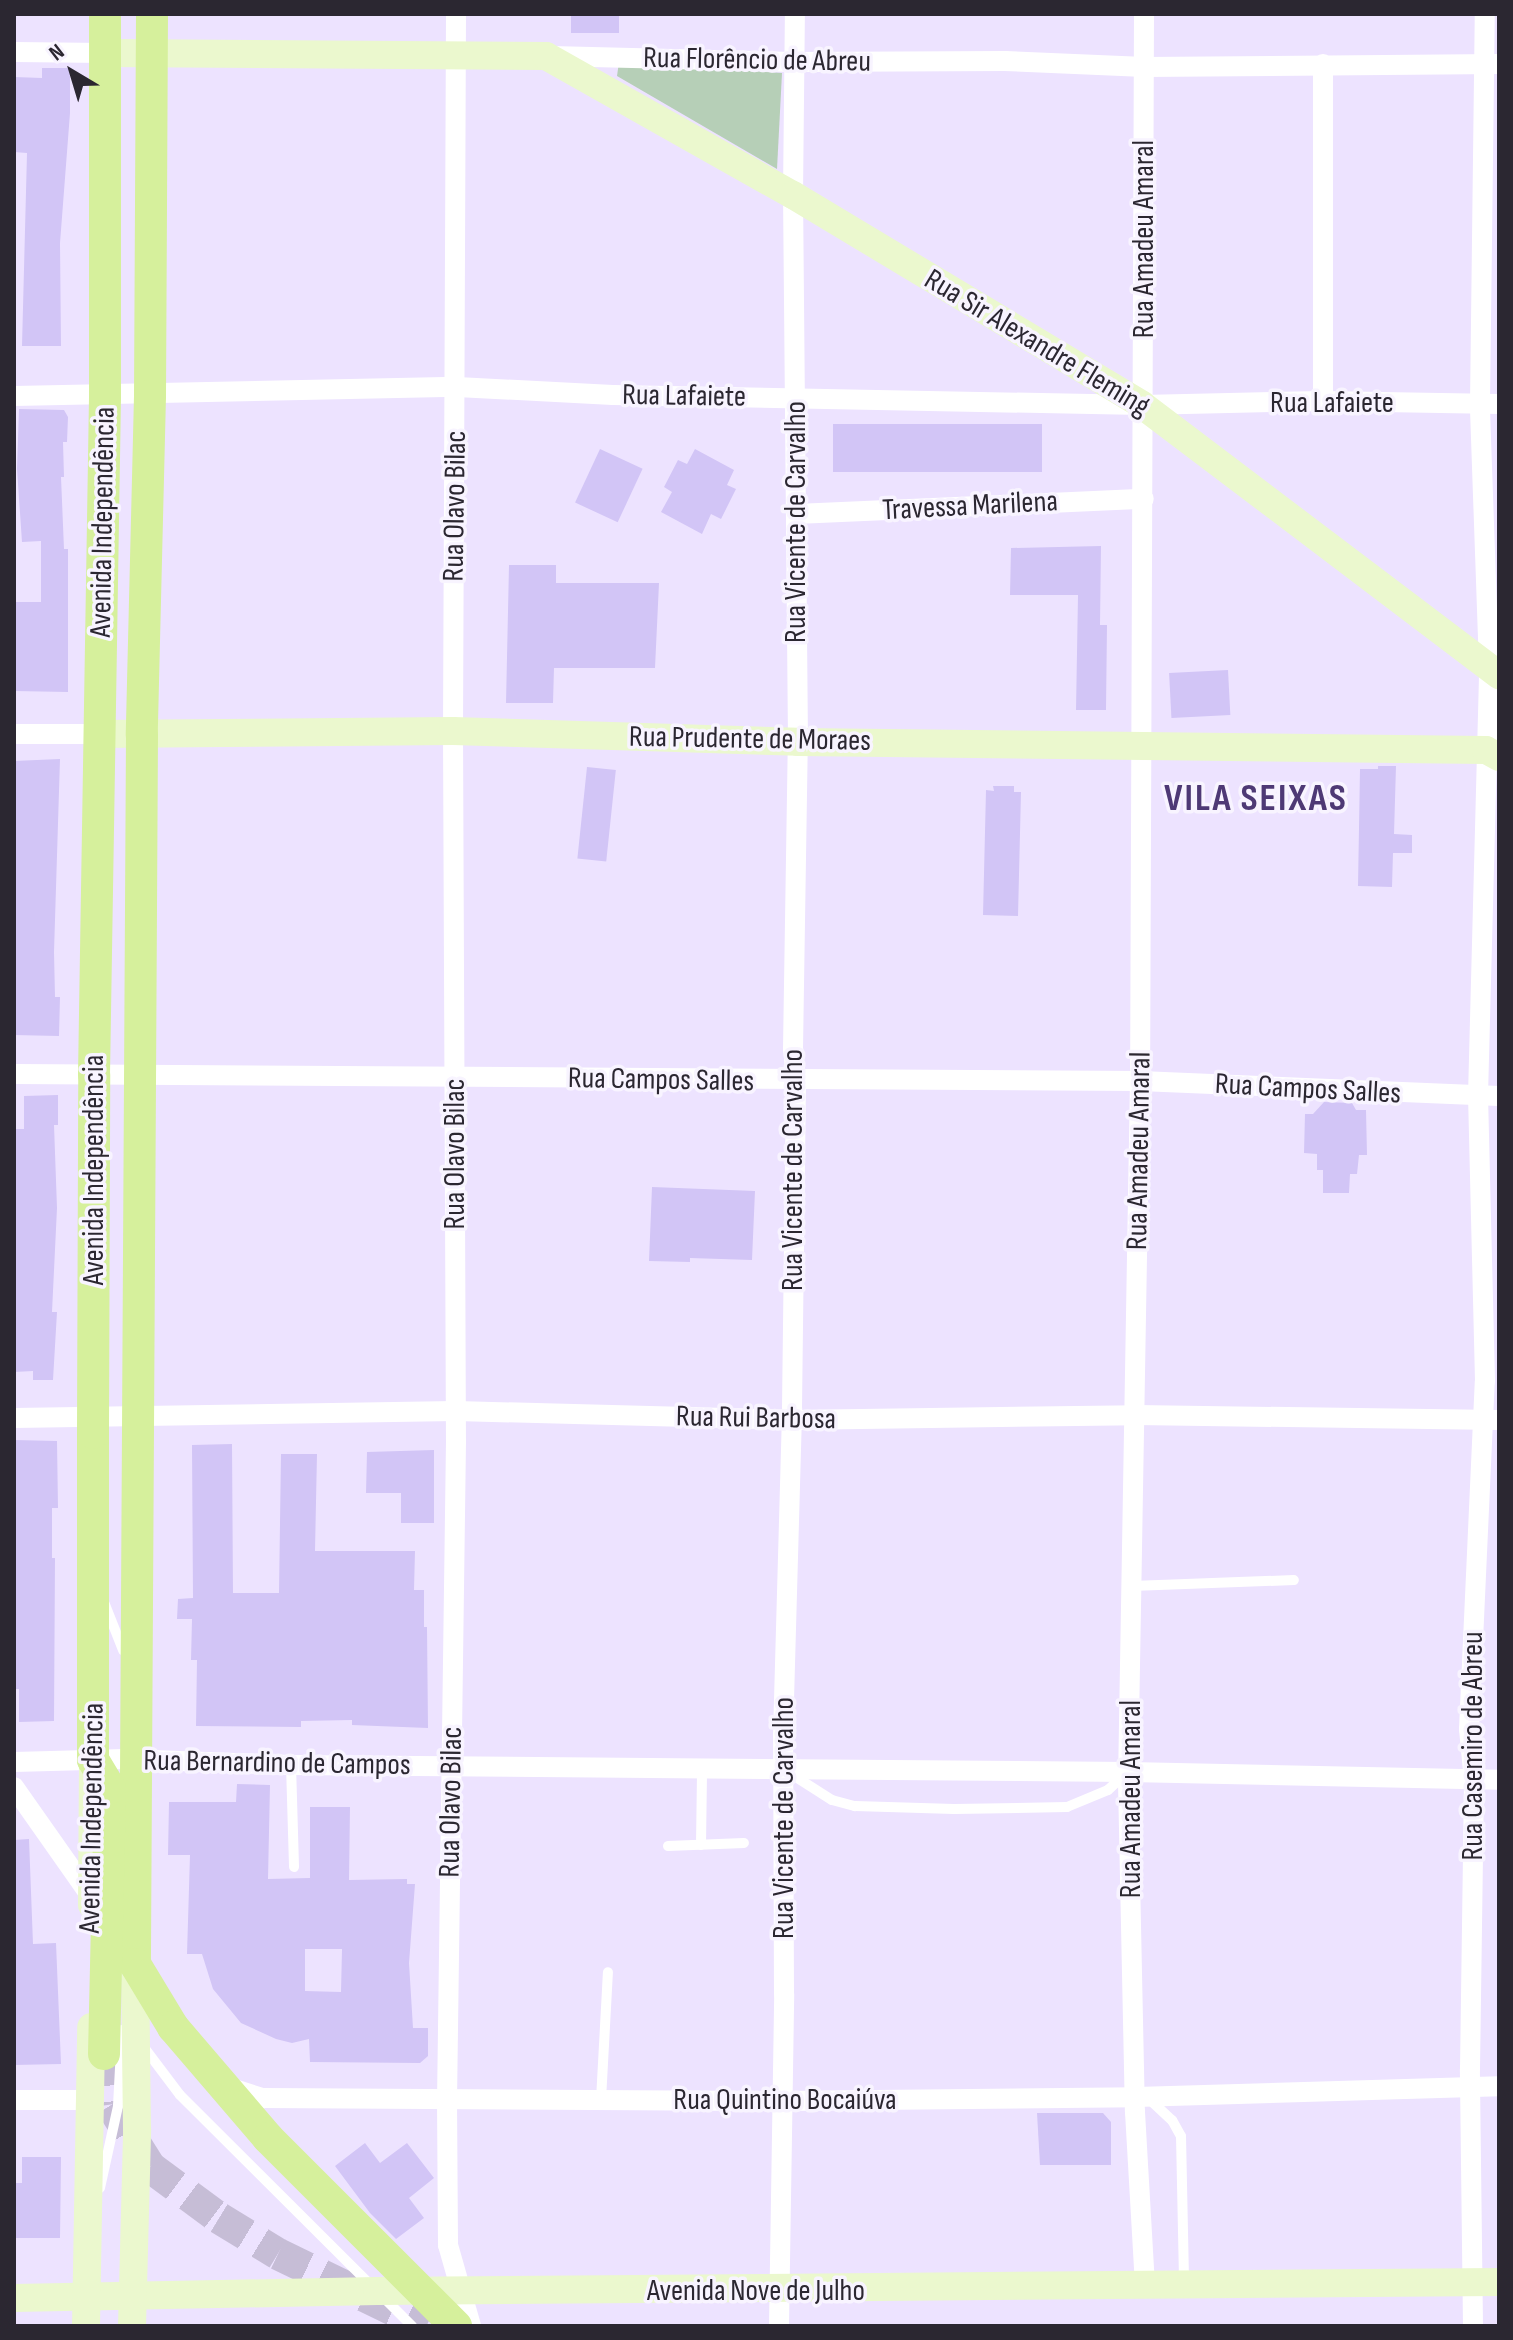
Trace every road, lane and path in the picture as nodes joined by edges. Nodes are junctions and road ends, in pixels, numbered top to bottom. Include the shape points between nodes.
1 (105, 14) edge
2 (152, 14) edge
3 (456, 14) edge
4 (795, 14) edge
5 (1144, 14) edge
6 (1489, 20) edge
7 (14, 52) edge
8 (105, 53) junction
9 (152, 53) junction
10 (546, 56) junction
11 (457, 57) junction
12 (794, 62) junction
13 (1323, 64) junction
14 (1492, 64) edge
15 (1145, 67) junction
16 (793, 195) junction
17 (1490, 216) edge
18 (457, 387) junction
19 (14, 396) edge
20 (150, 396) junction
21 (105, 397) junction
22 (796, 399) junction
23 (1323, 401) junction
24 (1489, 404) edge
25 (1142, 405) junction
26 (1144, 499) junction
27 (796, 514) junction
28 (1494, 671) edge
29 (453, 731) junction
30 (14, 734) edge
31 (100, 734) junction
32 (142, 735) junction
33 (798, 742) junction
34 (1143, 744) junction
35 (1493, 754) edge
36 (14, 1074) edge
37 (94, 1075) junction
38 (143, 1075) junction
39 (454, 1077) junction
40 (796, 1081) junction
41 (1140, 1081) junction
42 (1488, 1096) edge
43 (456, 1411) junction
44 (1136, 1415) junction
45 (140, 1417) junction
46 (14, 1418) edge
47 (93, 1418) junction
48 (791, 1420) junction
49 (1491, 1420) edge
50 (94, 1578) junction
51 (1294, 1580) dead end
52 (1132, 1586) junction
53 (123, 1658) dead end
54 (124, 1687) dead end
55 (119, 1760) junction
56 (14, 1762) edge
57 (291, 1765) junction
58 (452, 1767) junction
59 (783, 1769) junction
60 (702, 1770) junction
61 (1129, 1772) junction
62 (1499, 1780) edge
63 (1474, 1781) junction
64 (14, 1787) edge
65 (744, 1843) dead end
66 (701, 1845) junction
67 (668, 1846) dead end
68 (294, 1867) dead end
69 (92, 1898) junction
70 (129, 1958) junction
71 (608, 1972) dead end
72 (122, 2002) dead end
73 (129, 2026) junction
74 (104, 2054) tunnel mouth
75 (221, 2085) junction
76 (1470, 2086) junction
77 (1499, 2086) edge
78 (1141, 2097) junction
79 (14, 2100) edge
80 (92, 2100) junction
81 (447, 2100) junction
82 (601, 2100) junction
83 (780, 2101) junction
84 (87, 2266) junction
85 (1486, 2282) edge
86 (1145, 2287) junction
87 (1185, 2287) junction
88 (778, 2290) junction
89 (377, 2291) junction
90 (421, 2292) junction
91 (459, 2293) junction
92 (133, 2296) junction
93 (14, 2298) edge
94 (86, 2298) junction
95 (86, 2326) edge
96 (132, 2326) edge
97 (412, 2326) edge
98 (456, 2326) edge
99 (471, 2326) edge
100 (779, 2326) edge
101 (1473, 2326) edge

1 - 8 main road, Avenida Independência
2 - 9 main road, Avenida Independência
3 - 11 street, Rua Olavo Bilac
4 - 12 street, Rua Vicente de Carvalho
5 - 15 street, Rua Amadeu Amaral
6 - 14 street, Rua Casemiro de Abreu
7 - 8 street, Rua Florêncio de Abreu
8 - 9 main road, Rua Florêncio de Abreu
8 - 21 main road, Avenida Independência
9 - 11 main road, Rua Florêncio de Abreu
9 - 20 main road, Avenida Independência
10 - 11 main road, Rua Florêncio de Abreu
10 - 12 street, Rua Florêncio de Abreu
10 - 16 main road, Rua Sir Alexandre Fleming
11 - 18 street, Rua Olavo Bilac
12 - 15 street, Rua Florêncio de Abreu via 1005,61
12 - 16 street, Rua Vicente de Carvalho
13 - 14 street, Rua Florêncio de Abreu
13 - 15 street, Rua Florêncio de Abreu
13 - 23 street
14 - 17 street, Rua Casemiro de Abreu
15 - 25 street, Rua Amadeu Amaral
16 - 22 street, Rua Vicente de Carvalho
16 - 25 main road, Rua Sir Alexandre Fleming
17 - 24 street, Rua Casemiro de Abreu
18 - 20 street, Rua Lafaiete
18 - 22 street, Rua Lafaiete
18 - 29 street, Rua Olavo Bilac
19 - 21 street, Rua Lafaiete
20 - 21 street, Rua Lafaiete
20 - 32 main road, Avenida Independência
21 - 31 main road, Avenida Independência
22 - 25 street, Rua Lafaiete
22 - 27 street, Rua Vicente de Carvalho
23 - 24 street, Rua Lafaiete
23 - 25 street, Rua Lafaiete
24 - 28 street, Rua Casemiro de Abreu
25 - 26 street, Rua Amadeu Amaral
25 - 28 main road, Rua Sir Alexandre Fleming
26 - 27 street, Travessa Marilena
26 - 34 street, Rua Amadeu Amaral
27 - 33 street, Rua Vicente de Carvalho
28 - 35 street, Rua Casemiro de Abreu
29 - 32 main road, Rua Prudente de Moraes
29 - 33 main road, Rua Prudente de Moraes
29 - 39 street, Rua Olavo Bilac
30 - 31 street, Rua Prudente de Moraes
31 - 32 main road, Rua Prudente de Moraes
31 - 37 main road, Avenida Independência
32 - 38 main road, Avenida Independência
33 - 34 main road, Rua Prudente de Moraes
33 - 40 street, Rua Vicente de Carvalho
34 - 35 main road, Rua Prudente de Moraes
34 - 41 street, Rua Amadeu Amaral
35 - 42 street, Rua Casemiro de Abreu
36 - 37 street, Rua Campos Salles
37 - 38 street, Rua Campos Salles
37 - 47 main road, Avenida Independência
38 - 39 street, Rua Campos Salles
38 - 45 main road, Avenida Independência
39 - 40 street, Rua Campos Salles
39 - 43 street, Rua Olavo Bilac
40 - 41 street, Rua Campos Salles
40 - 48 street, Rua Vicente de Carvalho
41 - 42 street, Rua Campos Salles
41 - 44 street, Rua Amadeu Amaral
42 - 49 street, Rua Casemiro de Abreu
43 - 45 street, Rua Rui Barbosa
43 - 48 street, Rua Rui Barbosa
43 - 58 street, Rua Olavo Bilac
44 - 48 street, Rua Rui Barbosa
44 - 49 street, Rua Rui Barbosa
44 - 52 street, Rua Amadeu Amaral
45 - 47 street, Rua Rui Barbosa
45 - 55 main road, Avenida Independência
46 - 47 street, Rua Rui Barbosa
47 - 50 main road, Avenida Independência
48 - 59 street, Rua Vicente de Carvalho
49 - 63 street, Rua Casemiro de Abreu via 1469,1729
50 - 53 lane via 123,1643
50 - 55 main road, Avenida Independência
51 - 52 lane
52 - 61 street, Rua Amadeu Amaral
54 - 55 lane
55 - 56 street, Rua Bernardino de Campos
55 - 57 street, Rua Bernardino de Campos
55 - 69 main road, Avenida Independência
55 - 70 main road, Avenida Independência
55 - 74 main road via 110,1788
57 - 58 street, Rua Bernardino de Campos
57 - 68 lane
58 - 60 street, Rua Bernardino de Campos
58 - 81 street, Rua Olavo Bilac
59 - 60 street, Rua Bernardino de Campos
59 - 61 street, Rua Bernardino de Campos
59 - 61 lane via 843,1803 954,1809 1067,1807 1108,1790
59 - 83 street, Rua Vicente de Carvalho
60 - 66 lane
61 - 63 street, Rua Bernardino de Campos
61 - 78 street, Rua Amadeu Amaral
62 - 63 street, Rua Bernardino de Campos
63 - 76 street, Rua Casemiro de Abreu
64 - 69 street
65 - 66 lane
66 - 67 lane
69 - 80 main road, Avenida Independência
70 - 73 main road, Avenida Independência
70 - 75 main road via 173,2027
71 - 82 lane
72 - 73 lane
73 - 84 lane
73 - 89 lane via 180,2095
73 - 92 main road, Avenida Independência
75 - 81 street, Rua Quintino Bocaiúva via 263,2098
75 - 90 main road
76 - 77 street, Rua Quintino Bocaiúva
76 - 78 street, Rua Quintino Bocaiúva
76 - 85 street, Rua Casemiro de Abreu
78 - 83 street, Rua Quintino Bocaiúva
78 - 86 street, Rua Amadeu Amaral
78 - 87 lane via 1178,2127 1181,2136
79 - 80 street
80 - 84 main road, Avenida Independência
81 - 82 street, Rua Quintino Bocaiúva
81 - 91 street, Rua Olavo Bilac via 448,2245
82 - 83 street, Rua Quintino Bocaiúva
83 - 88 street, Rua Vicente de Carvalho
84 - 94 main road, Avenida Independência
85 - 87 main road, Avenida Nove de Julho
85 - 101 street, Rua Casemiro de Abreu
86 - 87 main road, Avenida Nove de Julho
86 - 88 main road, Avenida Nove de Julho
88 - 91 main road, Avenida Nove de Julho
88 - 100 street, Rua Vicente de Carvalho
89 - 90 main road, Avenida Nove de Julho
89 - 92 main road, Avenida Nove de Julho
89 - 97 lane
90 - 91 main road, Avenida Nove de Julho
90 - 98 main road
91 - 99 street, Rua Olavo Bilac
92 - 94 main road, Avenida Nove de Julho
92 - 96 main road, Avenida Independência
93 - 94 main road, Avenida Nove de Julho
94 - 95 main road, Avenida Independência

